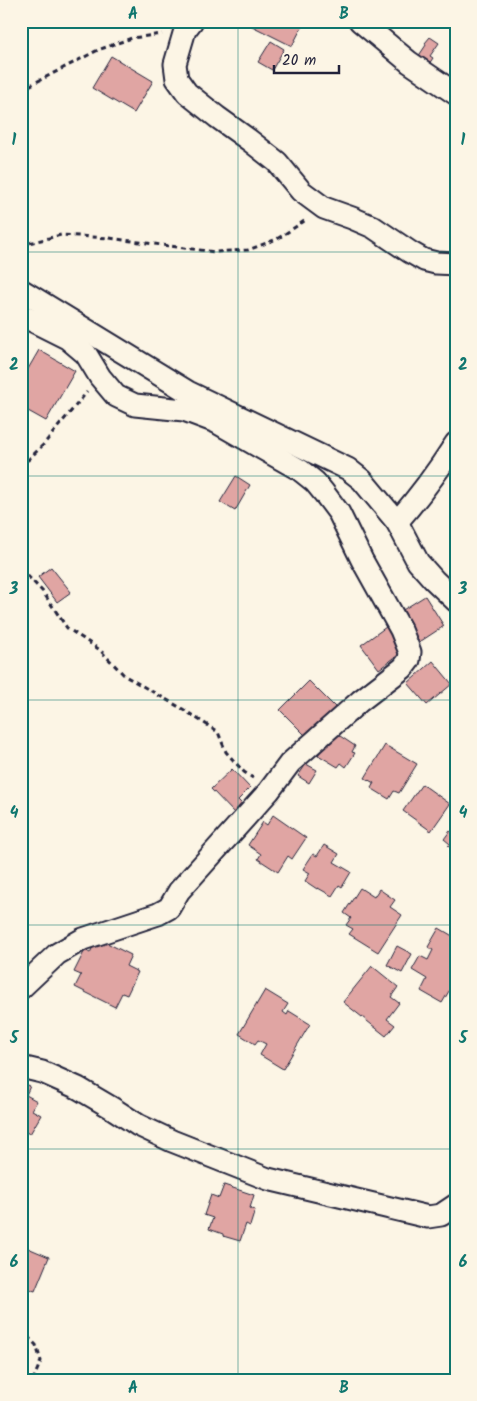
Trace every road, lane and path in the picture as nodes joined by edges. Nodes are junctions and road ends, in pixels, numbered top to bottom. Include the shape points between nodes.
1 (360, 21) edge
2 (188, 26) edge
3 (21, 90) edge
4 (455, 91) edge
5 (324, 208) junction
6 (21, 245) edge
7 (456, 264) edge
8 (21, 290) edge
9 (21, 314) edge
10 (100, 377) junction
11 (456, 443) edge
12 (21, 467) edge
13 (397, 522) junction
14 (21, 569) edge
15 (456, 601) edge
16 (269, 791) junction
17 (21, 988) edge
18 (21, 1067) edge
19 (456, 1205) edge
20 (21, 1330) edge
21 (33, 1380) edge

1 - 4 street via 410,62
2 - 3 path via 132,38 98,50
2 - 5 street via 175,64 177,80 187,93 277,162 301,191
5 - 6 path via 277,238 248,250 215,252 109,238 61,236
5 - 7 street via 373,227 424,260
8 - 13 street via 188,392 348,469 362,480
9 - 10 street via 68,338 86,354
10 - 12 path
10 - 16 street via 116,396 135,405 184,410 216,422 315,482 338,513 408,646 409,660 403,668 290,763
11 - 13 street
13 - 15 street via 418,562
14 - 16 path via 43,592 67,628 100,650 125,676 218,732 226,752 244,772
16 - 17 street via 179,891 169,908 83,938 57,954
18 - 19 street via 42,1072 78,1088 138,1125 172,1141 268,1179 428,1217 441,1215
20 - 21 path via 36,1345 40,1361

